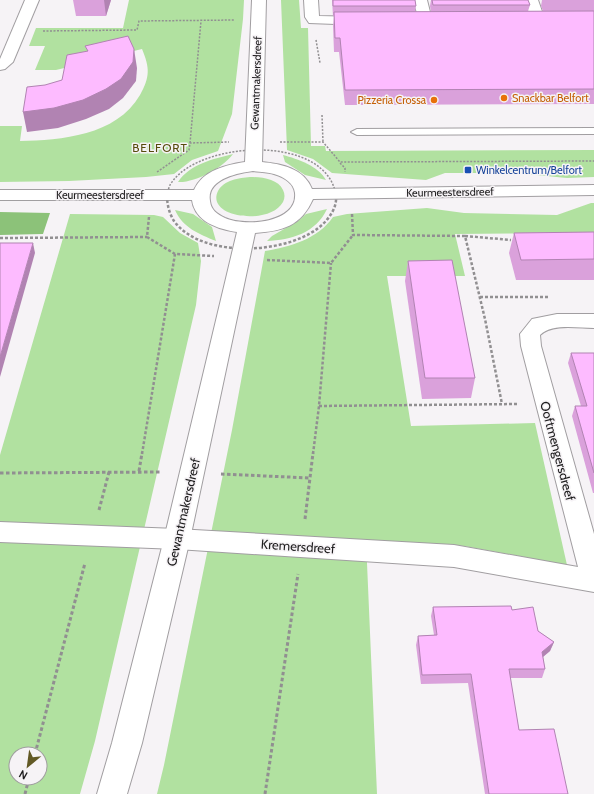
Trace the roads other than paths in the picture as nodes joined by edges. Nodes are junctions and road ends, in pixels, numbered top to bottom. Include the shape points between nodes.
1 (32, 0) edge
2 (259, 0) edge
3 (311, 0) edge
4 (420, 0) edge
5 (531, 0) edge
6 (372, 20) edge
7 (410, 20) edge
8 (425, 20) junction
9 (440, 20) edge
10 (523, 20) edge
11 (538, 20) junction
12 (554, 20) edge
13 (0, 66) edge
14 (594, 131) edge
15 (357, 132) dead end
16 (253, 166) junction
17 (594, 190) edge
18 (200, 194) junction
19 (306, 194) junction
20 (0, 195) edge
21 (247, 228) junction
22 (594, 321) edge
23 (0, 532) edge
24 (177, 538) junction
25 (594, 580) edge
26 (112, 794) edge

1 - 13 street via 6,62
2 - 16 street, Gewantmakersdreef
3 - 6 street via 314,20
4 - 8 street
5 - 11 street
7 - 8 street
8 - 9 street
10 - 11 street
11 - 12 street
14 - 15 lane
16 - 18 street via 237,167 218,174 207,181
16 - 19 street via 273,168 290,174 299,181
17 - 19 street, Keurmeestersdreef
18 - 20 street, Keurmeestersdreef
18 - 21 street via 200,203 210,216 230,225
19 - 21 street via 305,201 293,216 272,225
21 - 24 street, Gewantmakersdreef
22 - 25 street, Ooftmengersdreef via 557,321 539,324 530,334 546,404
23 - 24 street, Kremersdreef
24 - 25 street, Kremersdreef via 454,556
24 - 26 street, Gewantmakersdreef

